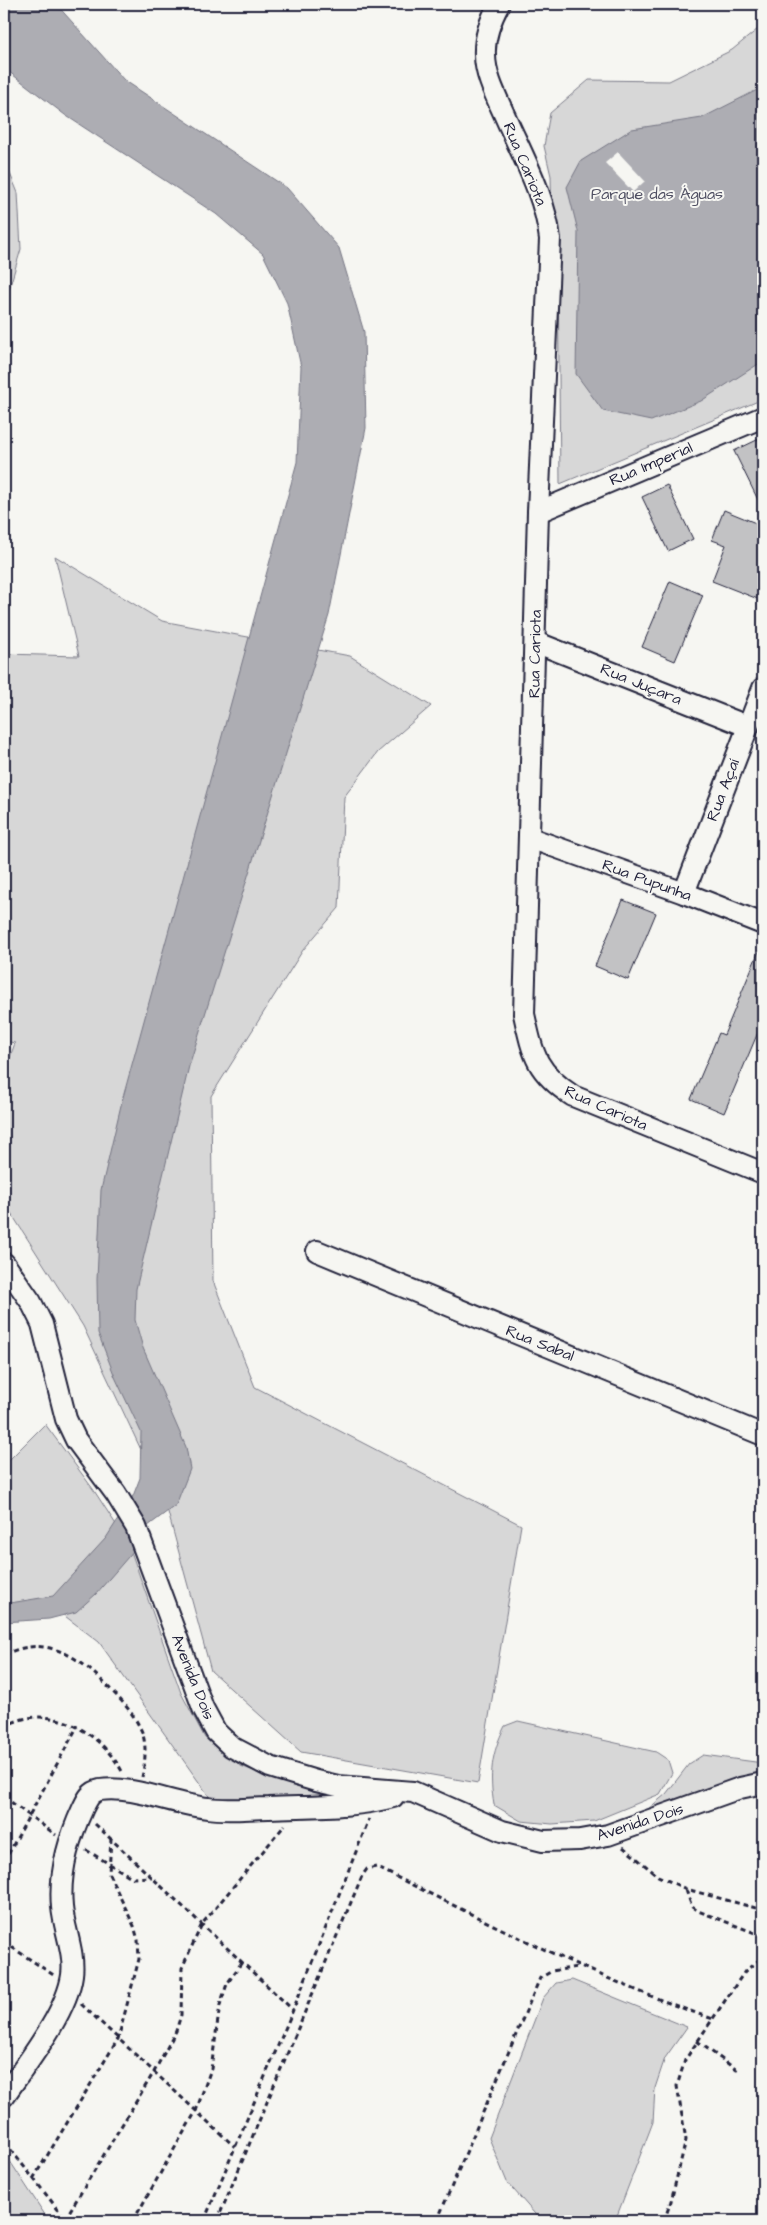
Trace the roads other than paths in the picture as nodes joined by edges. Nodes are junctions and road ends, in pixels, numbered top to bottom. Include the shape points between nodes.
1 (499, 4) edge
2 (763, 417) edge
3 (538, 512) junction
4 (536, 642) junction
5 (763, 688) edge
6 (747, 726) junction
7 (530, 838) junction
8 (684, 893) junction
9 (763, 924) edge
10 (763, 1173) edge
11 (317, 1251) dead end
12 (4, 1263) edge
13 (763, 1435) edge
14 (763, 1783) edge
15 (412, 1792) junction
16 (4, 2096) edge

1 - 3 street, Rua Cariota via 487,38 488,73 545,207 550,239
2 - 3 street, Rua Imperial
3 - 4 street, Rua Cariota
4 - 6 street, Rua Juçara
4 - 7 street, Rua Cariota
5 - 6 street, Rua Açaí
6 - 8 street, Rua Açaí
7 - 8 street, Rua Pupunha
7 - 10 street, Rua Cariota via 524,1014 531,1047 548,1077 573,1096
8 - 9 street, Rua Pupunha
11 - 13 street, Rua Sabal
12 - 15 street, Avenida Dois via 42,1324 66,1419 76,1440 136,1527 194,1687 216,1732 250,1758 294,1775 338,1786
14 - 15 street, Avenida Dois via 740,1788 608,1835 543,1841 502,1831
15 - 16 street via 376,1801 208,1808 106,1790 92,1793 70,1841 61,1892 73,1973 68,1992 44,2037

